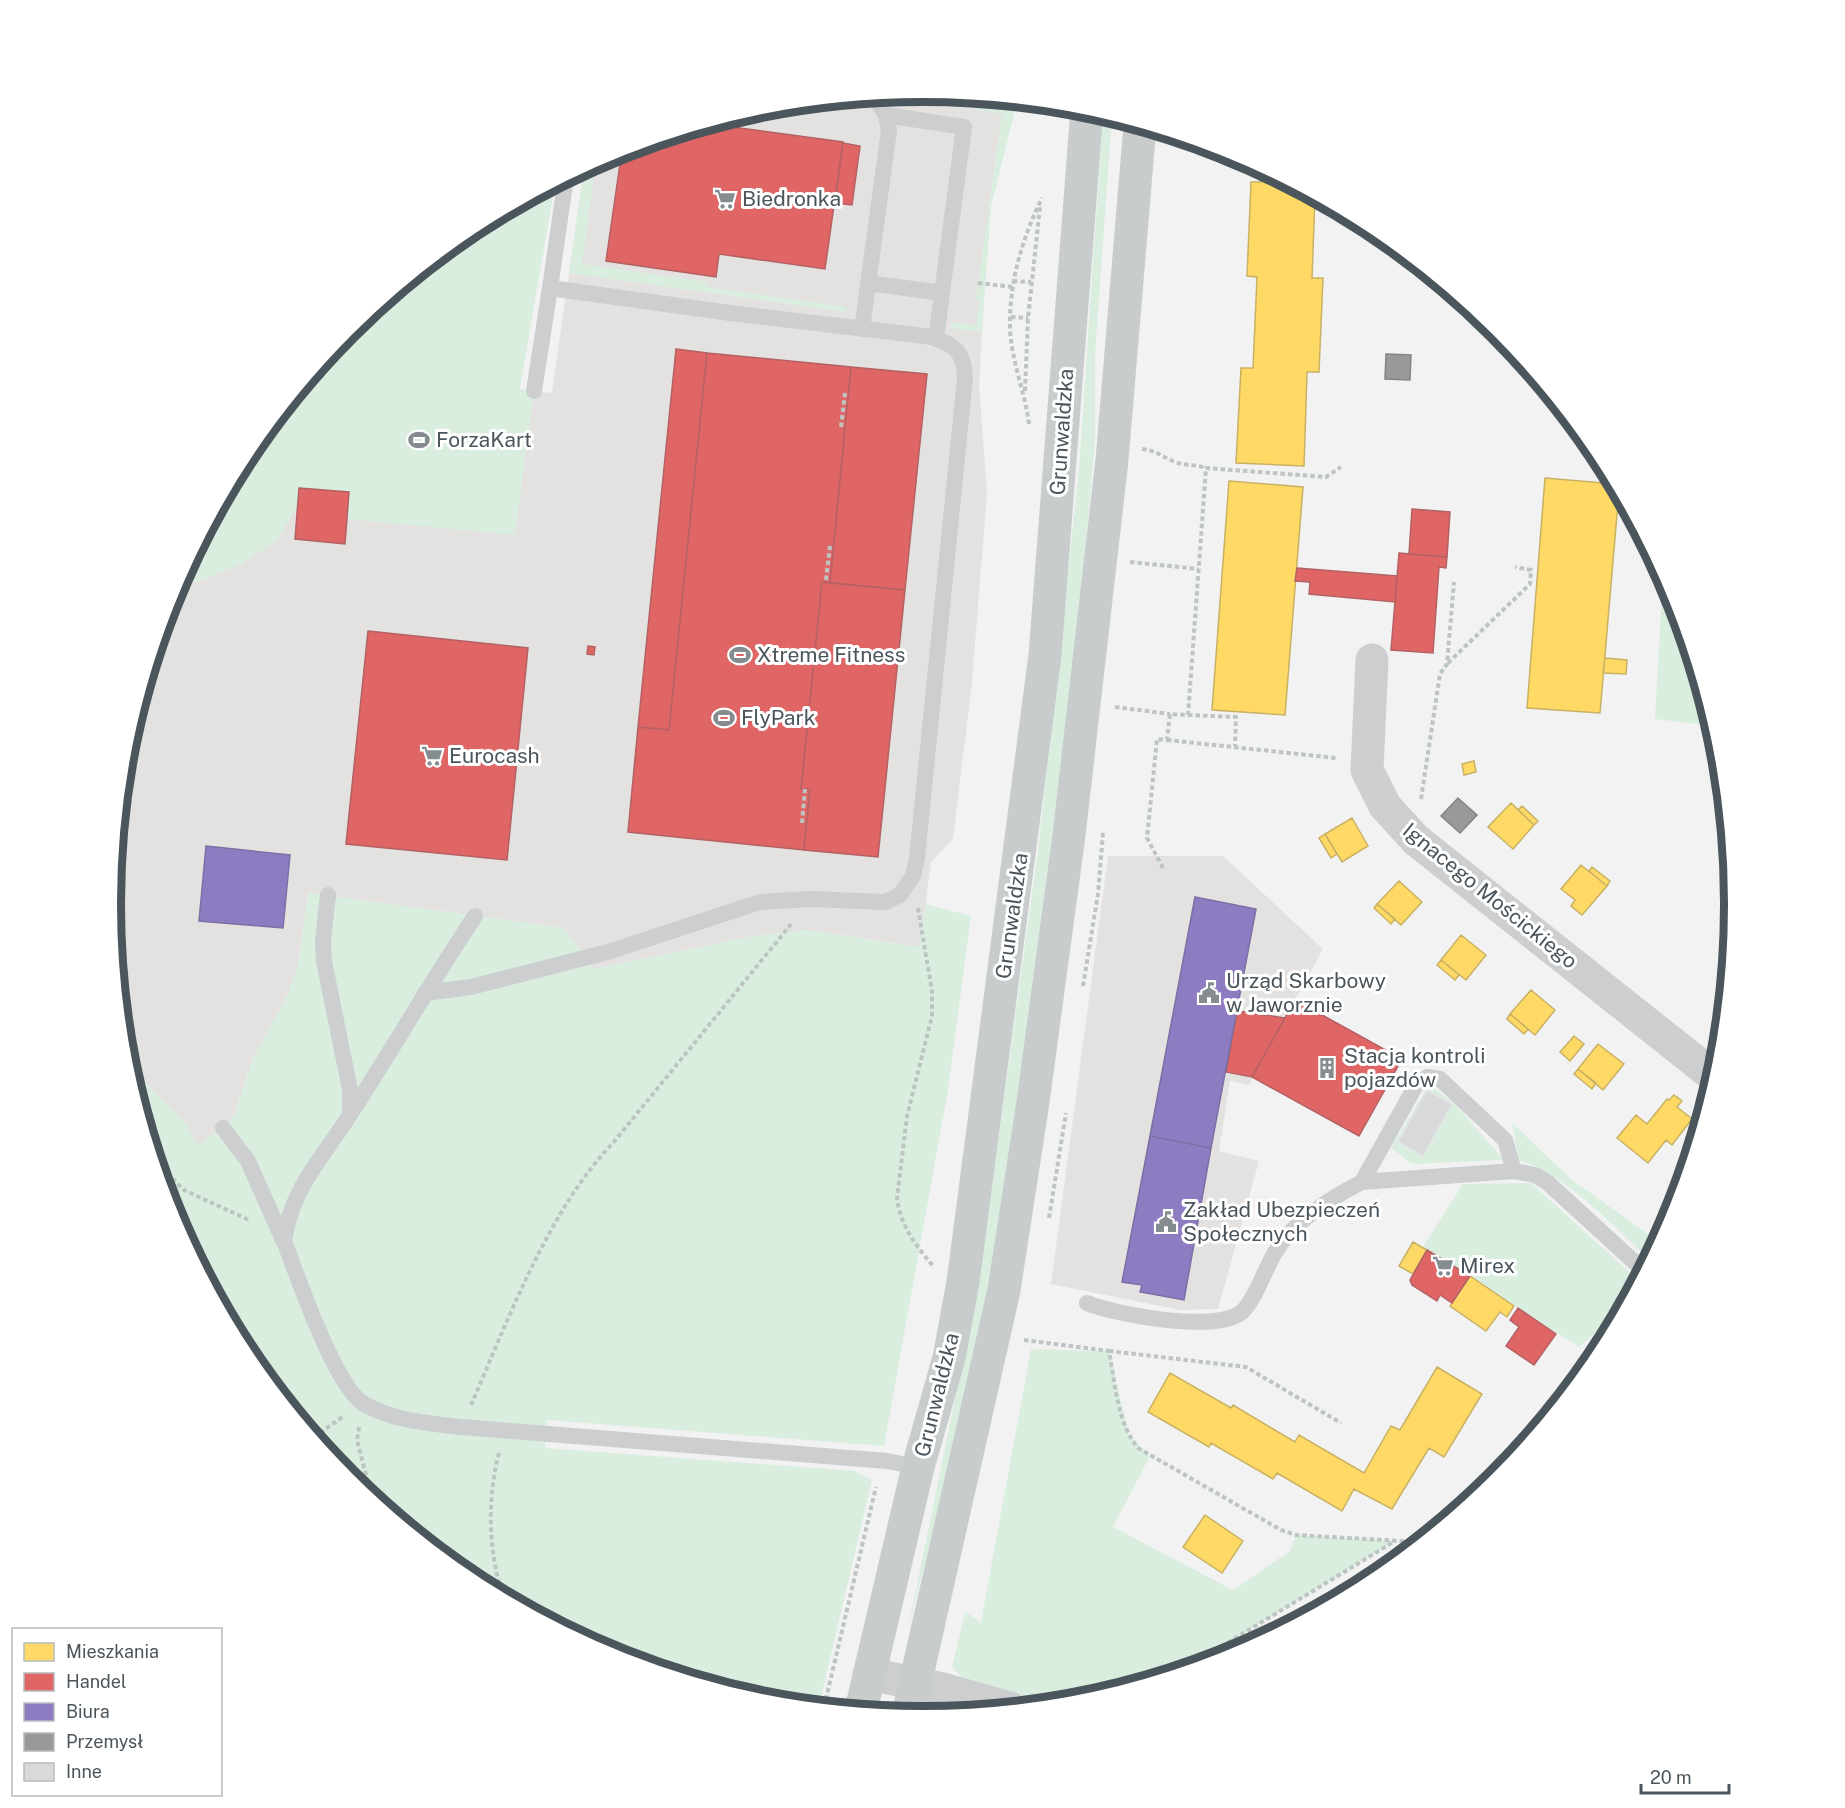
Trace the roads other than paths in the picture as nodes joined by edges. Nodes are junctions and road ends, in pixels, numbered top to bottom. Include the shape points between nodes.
1 (878, 104) edge
2 (886, 115) junction
3 (1086, 119) edge
4 (1139, 132) edge
5 (566, 186) edge
6 (868, 283) junction
7 (550, 288) junction
8 (942, 293) junction
9 (862, 329) junction
10 (936, 339) junction
11 (534, 391) dead end
12 (1372, 660) dead end
13 (328, 895) dead end
14 (475, 916) dead end
15 (424, 993) junction
16 (1707, 1070) edge
17 (350, 1115) junction
18 (223, 1128) dead end
19 (1514, 1171) junction
20 (1362, 1182) junction
21 (284, 1240) junction
22 (1638, 1266) edge
23 (1087, 1303) dead end
24 (918, 1467) junction
25 (869, 1674) junction
26 (911, 1700) edge
27 (862, 1703) edge
28 (970, 1704) edge

1 - 2 lane
2 - 6 lane via 889,130
2 - 8 lane via 964,127
3 - 24 main road, Grunwaldzka via 1035,740 963,1282 947,1368
4 - 26 main road, Grunwaldzka via 1112,460 1069,835 1033,1102 1006,1280
5 - 7 lane
6 - 8 lane
6 - 9 lane
7 - 9 lane
7 - 11 lane
8 - 10 lane
9 - 10 lane
10 - 15 lane via 951,344 964,361 965,378 917,858 913,876 900,895 885,902 760,902 608,952 471,987
12 - 16 street, Ignacego Mościckiego via 1367,770 1385,806 1416,840
13 - 17 lane via 324,962 350,1090
14 - 15 lane
15 - 17 lane
17 - 21 lane via 297,1191
18 - 21 lane via 248,1161
19 - 20 lane
19 - 20 lane via 1505,1140 1440,1079 1427,1077 1416,1085
19 - 22 lane via 1547,1182
20 - 23 lane via 1332,1197 1296,1225 1275,1253 1245,1310 1232,1319 1206,1322 1150,1317 1108,1312
21 - 24 lane via 334,1367 362,1403 401,1420 887,1461
24 - 25 main road, Grunwaldzka
25 - 26 street
25 - 27 main road, Grunwaldzka
26 - 28 street

